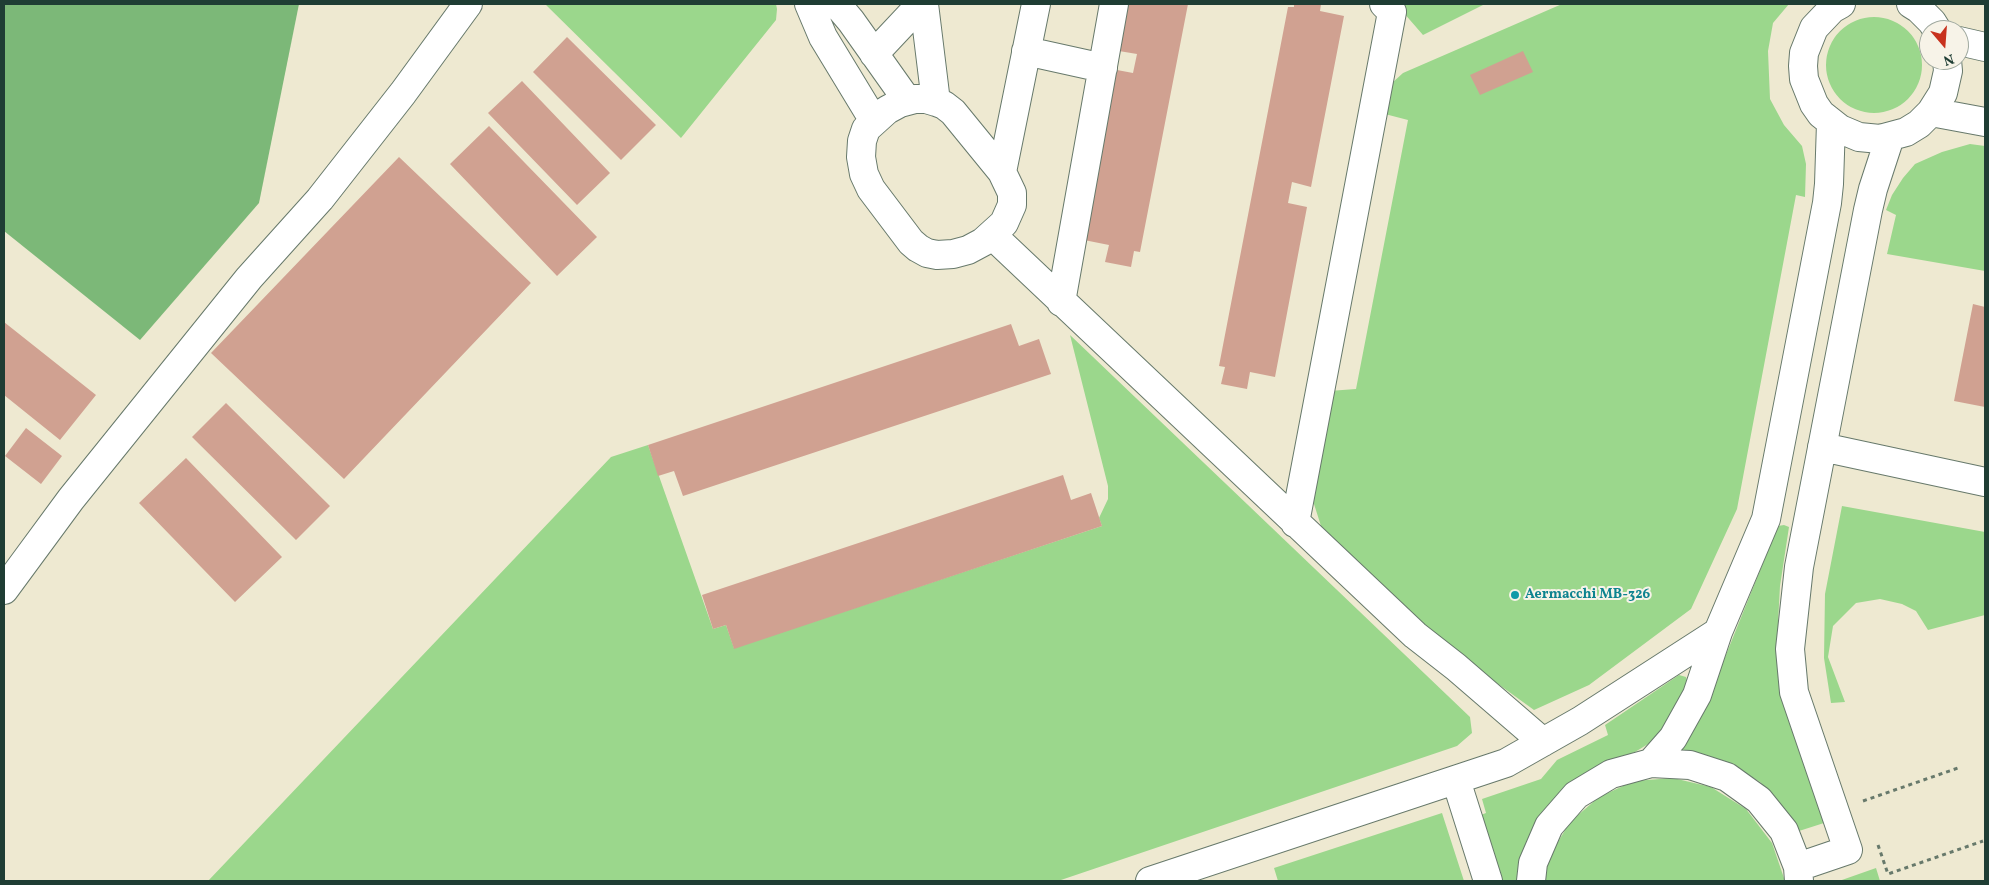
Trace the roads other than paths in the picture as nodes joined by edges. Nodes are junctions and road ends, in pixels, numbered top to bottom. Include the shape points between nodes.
1 (468, 4) edge
2 (809, 4) edge
3 (834, 4) edge
4 (923, 4) edge
5 (1036, 4) edge
6 (1114, 4) edge
7 (1384, 4) edge
8 (1841, 4) edge
9 (1916, 6) edge
10 (1930, 20) edge
11 (1969, 43) edge
12 (1985, 47) edge
13 (1026, 51) junction
14 (874, 54) junction
15 (1103, 68) junction
16 (1948, 70) edge
17 (907, 100) junction
18 (936, 102) junction
19 (1931, 112) junction
20 (874, 121) junction
21 (1985, 122) edge
22 (1831, 124) junction
23 (1890, 137) junction
24 (1002, 172) junction
25 (992, 235) junction
26 (1061, 302) junction
27 (1797, 368) junction
28 (1836, 375) junction
29 (1822, 447) junction
30 (1985, 482) edge
31 (1769, 508) junction
32 (1809, 514) junction
33 (1296, 523) junction
34 (4, 590) edge
35 (1718, 632) junction
36 (1543, 742) junction
37 (1650, 763) junction
38 (1456, 780) junction
39 (1799, 874) edge
40 (1150, 881) edge
41 (1488, 881) edge
42 (1531, 881) edge

1 - 34 lane via 320,199 231,301 71,499
2 - 20 lane via 823,37
3 - 14 lane via 851,21
4 - 14 lane
4 - 18 lane
5 - 13 lane
6 - 15 lane
7 - 33 lane via 1392,12
8 - 22 lane via 1814,28 1804,53 1804,79 1808,92 1817,109
9 - 10 lane
11 - 12 lane
13 - 15 lane
13 - 24 lane
14 - 17 lane
15 - 26 lane
16 - 19 lane via 1943,93
17 - 18 lane
17 - 20 lane
18 - 24 lane via 954,112
19 - 21 lane
19 - 23 lane via 1906,132
20 - 25 lane via 866,129 862,141 864,174 871,189 911,242 927,253 953,254 968,250
22 - 23 lane via 1859,137
22 - 27 lane via 1830,184
23 - 28 lane via 1868,210
24 - 25 lane via 1012,193 1012,205 1004,223
25 - 26 lane
26 - 33 lane
27 - 28 lane
27 - 31 lane
28 - 29 lane
29 - 30 lane
29 - 32 lane
31 - 32 lane
31 - 35 lane
32 - 39 lane via 1799,567 1790,649 1794,692 1848,850
33 - 36 lane via 1414,635
35 - 36 lane
35 - 37 lane via 1697,695 1673,738
36 - 38 lane via 1506,763
37 - 39 lane via 1690,765 1727,777 1759,800 1784,831
37 - 42 lane via 1611,774 1576,795 1549,826 1533,863
38 - 40 lane
38 - 41 lane

